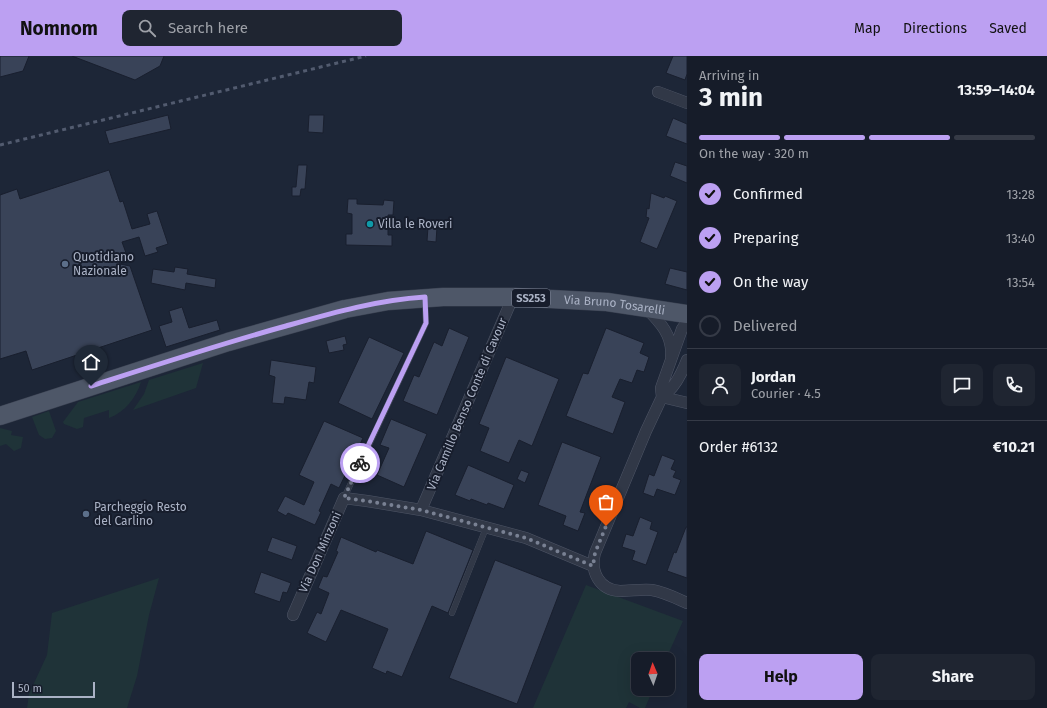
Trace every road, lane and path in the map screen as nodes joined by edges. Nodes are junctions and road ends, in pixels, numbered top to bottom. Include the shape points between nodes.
1 (658, 92) dead end
2 (687, 103) edge
3 (425, 297) junction
4 (513, 297) junction
5 (646, 307) junction
6 (687, 314) edge
7 (687, 322) edge
8 (671, 359) junction
9 (687, 361) edge
10 (662, 396) junction
11 (687, 403) edge
12 (0, 416) edge
13 (344, 498) junction
14 (421, 510) junction
15 (486, 528) junction
16 (593, 566) junction
17 (687, 603) edge
18 (452, 613) dead end
19 (293, 615) dead end

1 - 2 street
3 - 4 main road, Via Bruno Tosarelli / SS253
3 - 12 main road, Via Bruno Tosarelli / SS253 via 374,303 324,315 228,342
3 - 13 lane via 426,323
4 - 5 main road, Via Bruno Tosarelli / SS253
4 - 14 street, Via Camillo Benso Conte di Cavour
5 - 6 main road, Via Bruno Tosarelli / SS253
5 - 8 street via 666,332 672,352
7 - 8 street
8 - 10 street
9 - 10 street via 668,392
10 - 11 street
10 - 16 street via 595,553
13 - 14 street, Via Don Minzoni
13 - 19 street, Via Don Minzoni
14 - 15 street, Via Don Minzoni
15 - 16 street, Via Don Minzoni via 526,538
15 - 18 lane
16 - 17 street via 598,579 607,587 618,591 651,590

